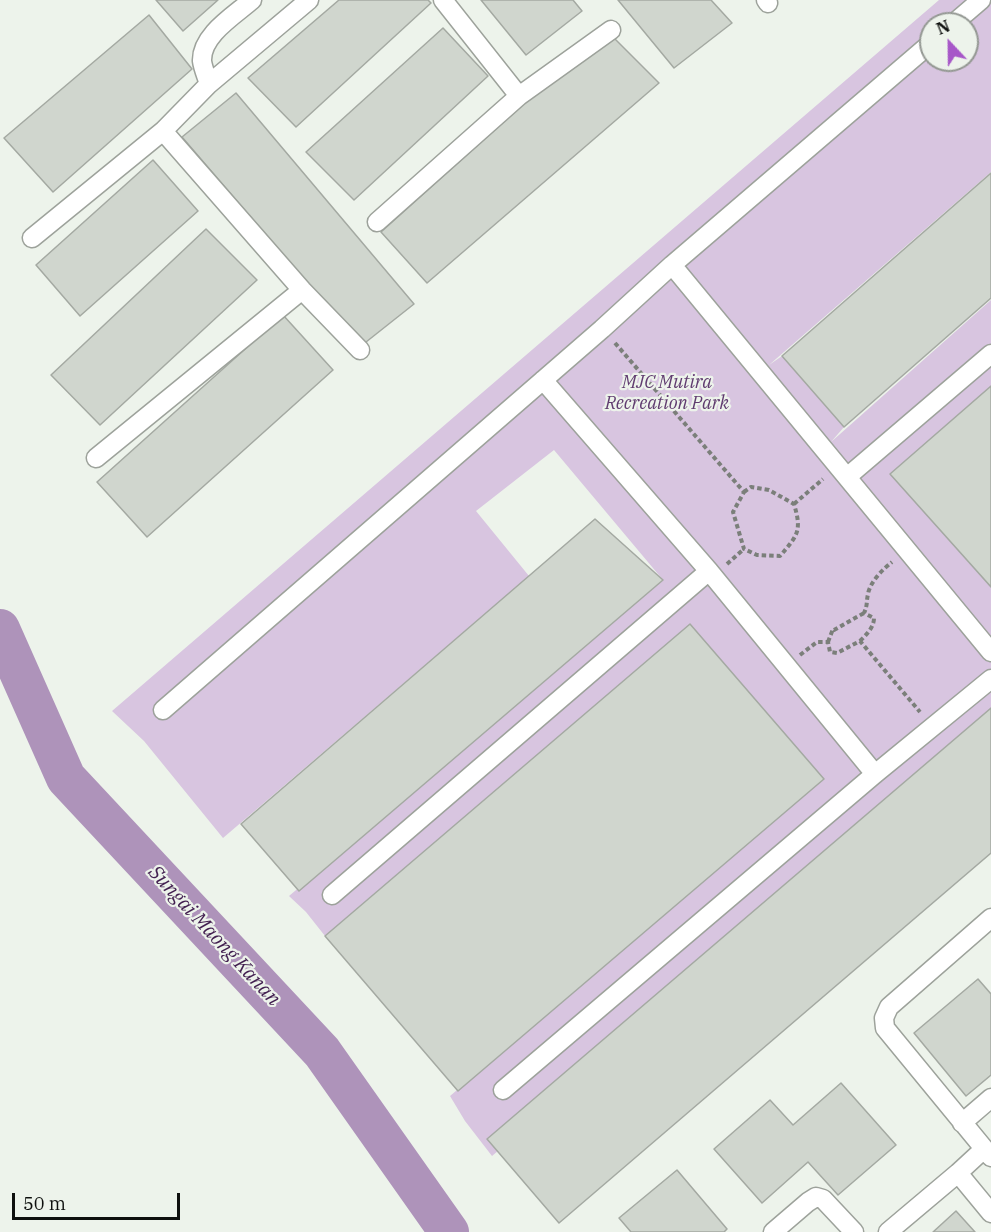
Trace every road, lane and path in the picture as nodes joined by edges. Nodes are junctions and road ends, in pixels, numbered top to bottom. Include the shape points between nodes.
1 (252, 0) edge
2 (309, 0) edge
3 (443, 0) edge
4 (981, 0) edge
5 (967, 12) edge
6 (611, 30) dead end
7 (919, 53) edge
8 (209, 84) junction
9 (519, 96) junction
10 (163, 130) junction
11 (378, 222) dead end
12 (32, 238) dead end
13 (672, 265) junction
14 (302, 290) junction
15 (602, 329) junction
16 (360, 350) dead end
17 (991, 354) edge
18 (543, 380) junction
19 (96, 458) dead end
20 (842, 471) junction
21 (744, 492) junction
22 (794, 504) junction
23 (907, 550) junction
24 (709, 572) junction
25 (864, 613) junction
26 (860, 641) junction
27 (828, 642) junction
28 (991, 652) edge
29 (787, 667) junction
30 (991, 679) edge
31 (163, 710) dead end
32 (932, 727) junction
33 (875, 774) junction
34 (332, 895) dead end
35 (991, 918) edge
36 (503, 1090) dead end
37 (991, 1098) edge
38 (962, 1124) junction
39 (988, 1153) edge
40 (958, 1173) junction
41 (991, 1213) edge
42 (773, 1232) edge
43 (854, 1232) edge
44 (888, 1232) edge

1 - 8 street via 211,36 203,50 202,62
2 - 8 street
3 - 9 street
4 - 5 street
6 - 9 street
7 - 13 street
8 - 10 street
9 - 11 street
10 - 12 street
10 - 14 street
13 - 15 street
13 - 20 street
14 - 16 street
14 - 19 street
15 - 18 street
15 - 21 path
17 - 20 street
18 - 24 street
18 - 31 street
20 - 22 path
20 - 23 street
21 - 22 path via 752,487 769,490
21 - 22 path via 733,512 744,549 756,555 780,556 793,542 799,529
23 - 25 path via 871,584
23 - 28 street
24 - 29 street
24 - 34 street
25 - 26 path via 874,618 874,623
25 - 27 path via 833,629
26 - 27 path via 837,653 830,652
26 - 32 path
27 - 29 path via 817,642
29 - 33 street
30 - 32 street
32 - 33 street
33 - 36 street
35 - 38 street via 889,1007 884,1018 885,1028
37 - 38 street
38 - 39 street
39 - 40 street
40 - 41 street
40 - 44 street
42 - 43 street via 816,1197 823,1199

